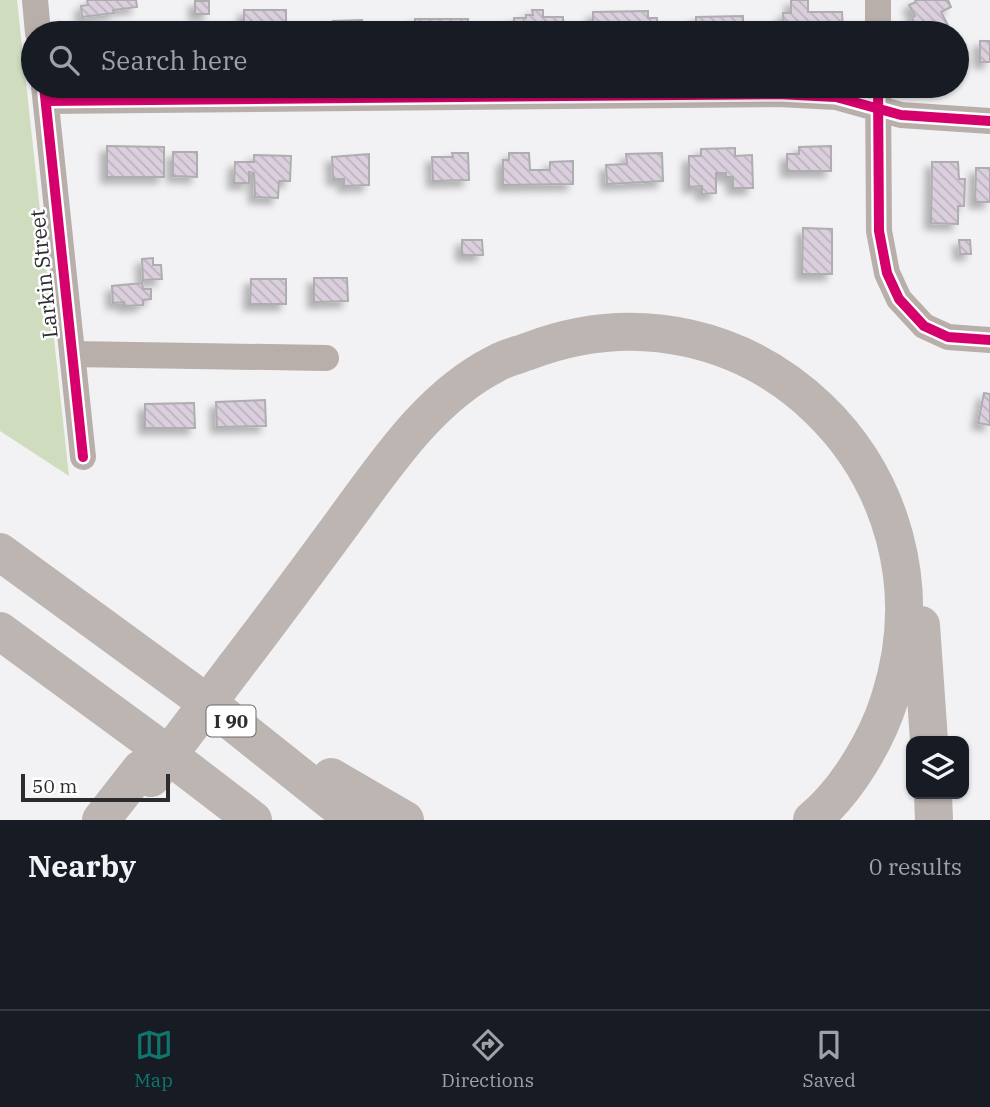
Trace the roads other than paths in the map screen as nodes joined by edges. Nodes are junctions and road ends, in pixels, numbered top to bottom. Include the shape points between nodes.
1 (35, 0) edge
2 (878, 0) edge
3 (37, 21) edge
4 (878, 21) edge
5 (46, 98) edge
6 (878, 98) edge
7 (879, 98) edge
8 (990, 121) edge
9 (990, 340) edge
10 (72, 354) junction
11 (326, 358) dead end
12 (83, 457) dead end
13 (0, 552) edge
14 (0, 631) edge
15 (228, 662) junction
16 (222, 714) junction
17 (929, 736) edge
18 (146, 774) junction
19 (933, 799) edge
20 (826, 813) edge
21 (101, 820) edge
22 (119, 820) edge
23 (254, 820) edge
24 (355, 820) edge
25 (405, 820) edge
26 (934, 820) edge

1 - 3 street
2 - 4 street
5 - 10 street, Larkin Street
6 - 9 street via 879,231 887,273 899,299 924,326 948,337
7 - 8 street via 901,115
10 - 11 street
10 - 12 street, Larkin Street
13 - 16 highway, I 90
14 - 23 highway
15 - 17 highway via 380,448 419,402 453,372 505,342 557,323 650,316 700,324 791,365 830,396 867,437 904,509 916,557
15 - 18 highway
15 - 20 highway via 428,414 462,385 495,364 585,334 656,332 714,346 765,368 833,421 857,453 883,502 896,540 904,580 904,633 897,675 883,722
16 - 24 highway, I 90
16 - 25 highway
18 - 21 highway
18 - 22 highway
19 - 26 highway

